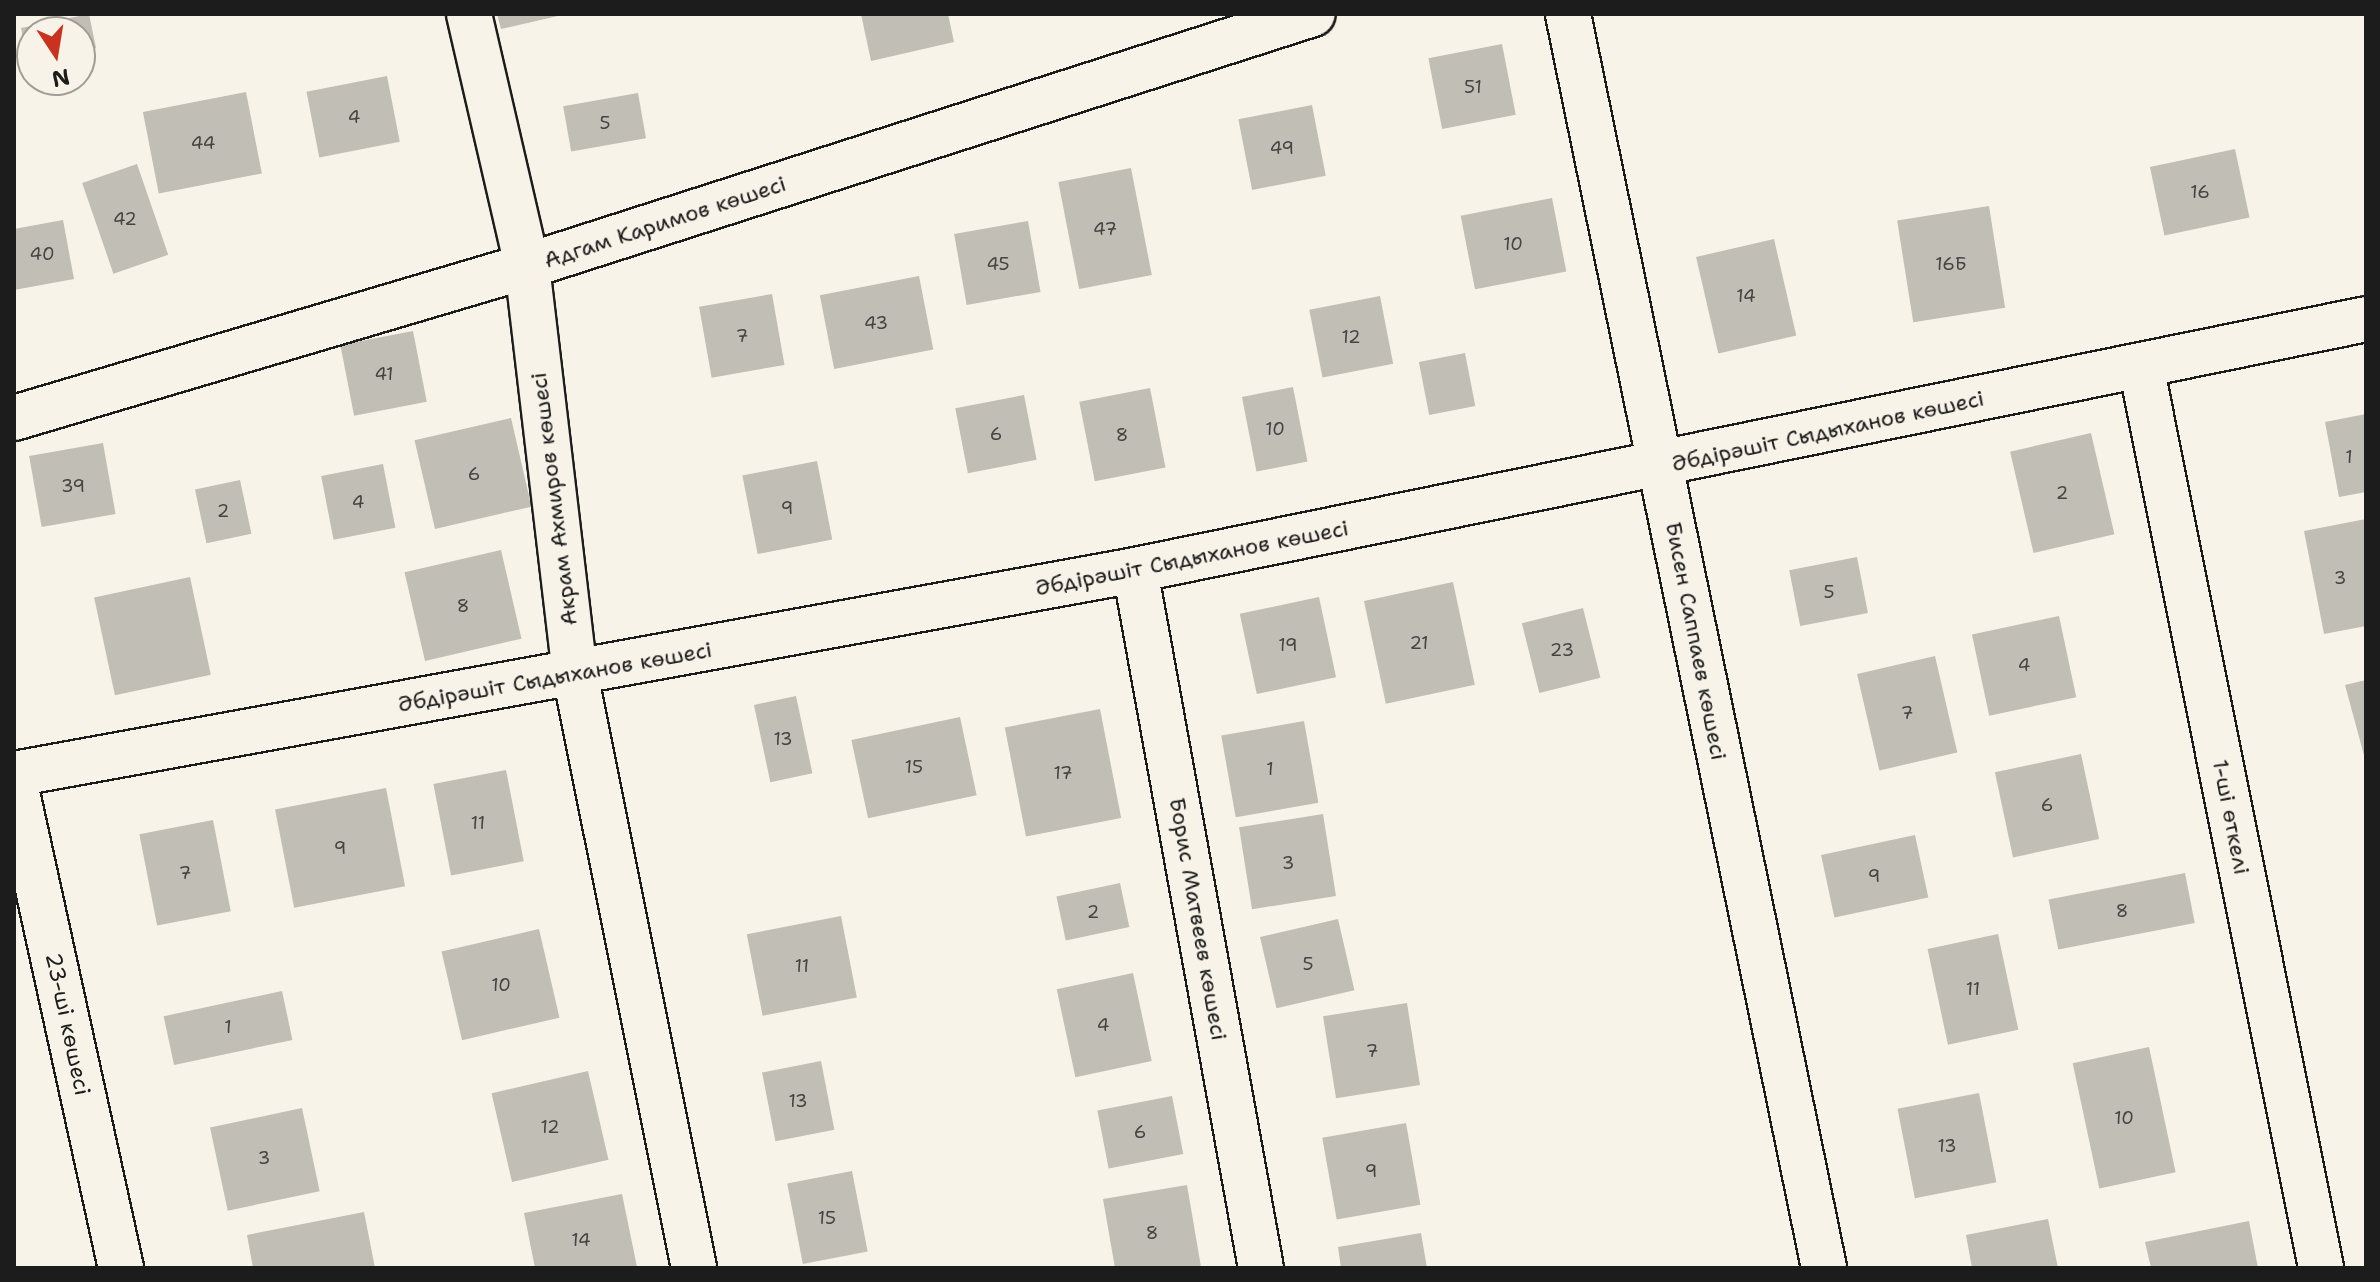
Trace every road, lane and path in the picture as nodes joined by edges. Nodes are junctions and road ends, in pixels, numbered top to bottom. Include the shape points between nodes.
1 (469, 14) edge
2 (1313, 14) edge
3 (1568, 14) edge
4 (527, 266) junction
5 (2366, 319) edge
6 (2141, 366) junction
7 (14, 418) edge
8 (1661, 465) junction
9 (1135, 570) junction
10 (575, 674) junction
11 (14, 777) edge
12 (121, 1268) edge
13 (694, 1268) edge
14 (1261, 1268) edge
15 (1824, 1268) edge
16 (2321, 1268) edge

1 - 4 street, Акрам Ахмиров көшесі
2 - 4 street, Адгам Каримов көшесі
3 - 8 street, Бисен Саппаев көшесі
4 - 7 street, Адгам Каримов көшесі
4 - 10 street, Акрам Ахмиров көшесі
5 - 6 street, Әбдірәшіт Сыдыханов көшесі
6 - 8 street, Әбдірәшіт Сыдыханов көшесі
6 - 16 street, 1-ші өткелі
8 - 9 street, Әбдірәшіт Сыдыханов көшесі
8 - 15 street, Бисен Саппаев көшесі
9 - 10 street, Әбдірәшіт Сыдыханов көшесі
9 - 14 street, Борис Матвеев көшесі
10 - 11 street, Әбдірәшіт Сыдыханов көшесі
10 - 13 street, Акрам Ахмиров көшесі
11 - 12 street, 23-шi көшесi

